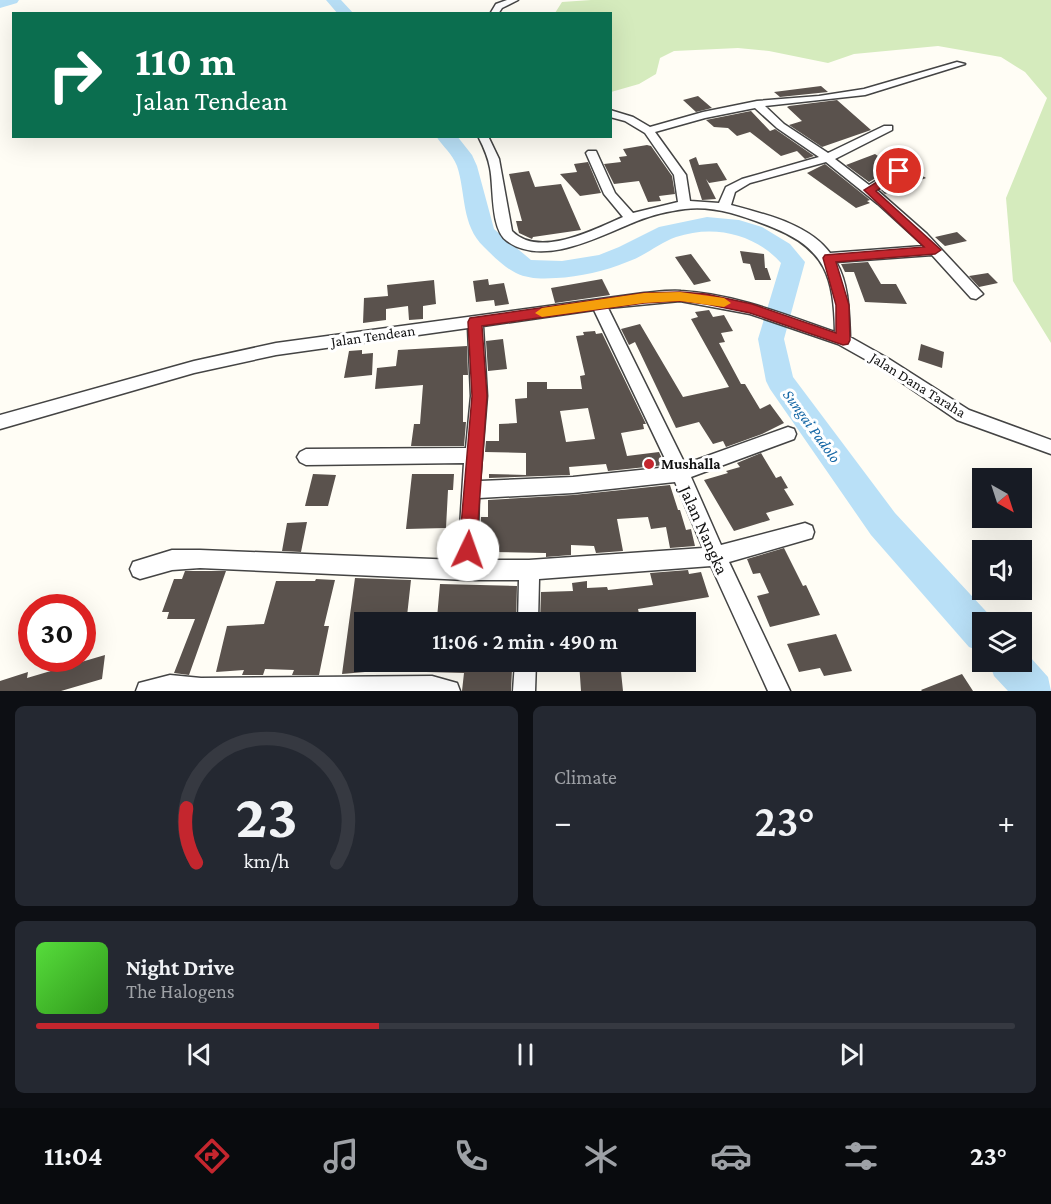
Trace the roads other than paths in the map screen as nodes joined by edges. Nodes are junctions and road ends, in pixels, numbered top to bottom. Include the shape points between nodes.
1 (514, 0) edge
2 (495, 12) edge
3 (960, 64) dead end
4 (757, 104) junction
5 (612, 114) edge
6 (888, 128) dead end
7 (649, 130) junction
8 (484, 138) edge
9 (592, 153) dead end
10 (828, 158) junction
11 (914, 162) dead end
12 (869, 190) junction
13 (685, 205) junction
14 (724, 207) junction
15 (632, 219) junction
16 (935, 250) junction
17 (829, 258) junction
18 (976, 294) dead end
19 (599, 305) junction
20 (475, 322) junction
21 (820, 332) joint
22 (843, 340) junction
23 (0, 422) edge
24 (788, 434) dead end
25 (1051, 447) edge
26 (474, 455) junction
27 (306, 457) dead end
28 (679, 474) junction
29 (470, 490) junction
30 (805, 532) dead end
31 (716, 556) junction
32 (140, 569) dead end
33 (466, 570) junction
34 (529, 570) junction
35 (528, 612) edge
36 (525, 672) edge
37 (169, 689) edge
38 (147, 691) edge
39 (448, 691) edge
40 (524, 691) edge
41 (779, 691) edge

1 - 2 street via 499,6
3 - 4 street via 865,92
4 - 7 street
4 - 10 street via 774,121
5 - 7 street
6 - 10 street
7 - 13 street via 680,175
8 - 15 street via 490,146 501,190 504,226 517,242 532,246 571,242
9 - 15 street via 610,194
10 - 12 street
10 - 14 street via 746,182 730,190
11 - 12 street
12 - 16 street
13 - 14 street
13 - 15 street
14 - 17 street via 804,237
16 - 17 street
16 - 18 street
17 - 22 street via 843,305
19 - 20 street, Jalan Tendean
19 - 21 street, Jalan Tendean via 644,298 706,299 752,309
19 - 28 street, Jalan Nangka
20 - 23 street, Jalan Tendean via 276,349 194,367
20 - 26 street via 479,396
21 - 22 street, Jalan Dana Taraha
22 - 25 street, Jalan Dana Taraha via 963,415
24 - 28 street
26 - 27 street
26 - 29 street
28 - 29 street
28 - 31 street, Jalan Nangka
29 - 33 street
30 - 31 street
31 - 34 street
31 - 41 street, Jalan Nangka
32 - 33 street via 172,560 200,559
33 - 34 street
34 - 35 street
36 - 40 street
37 - 38 street
37 - 39 street via 432,687

